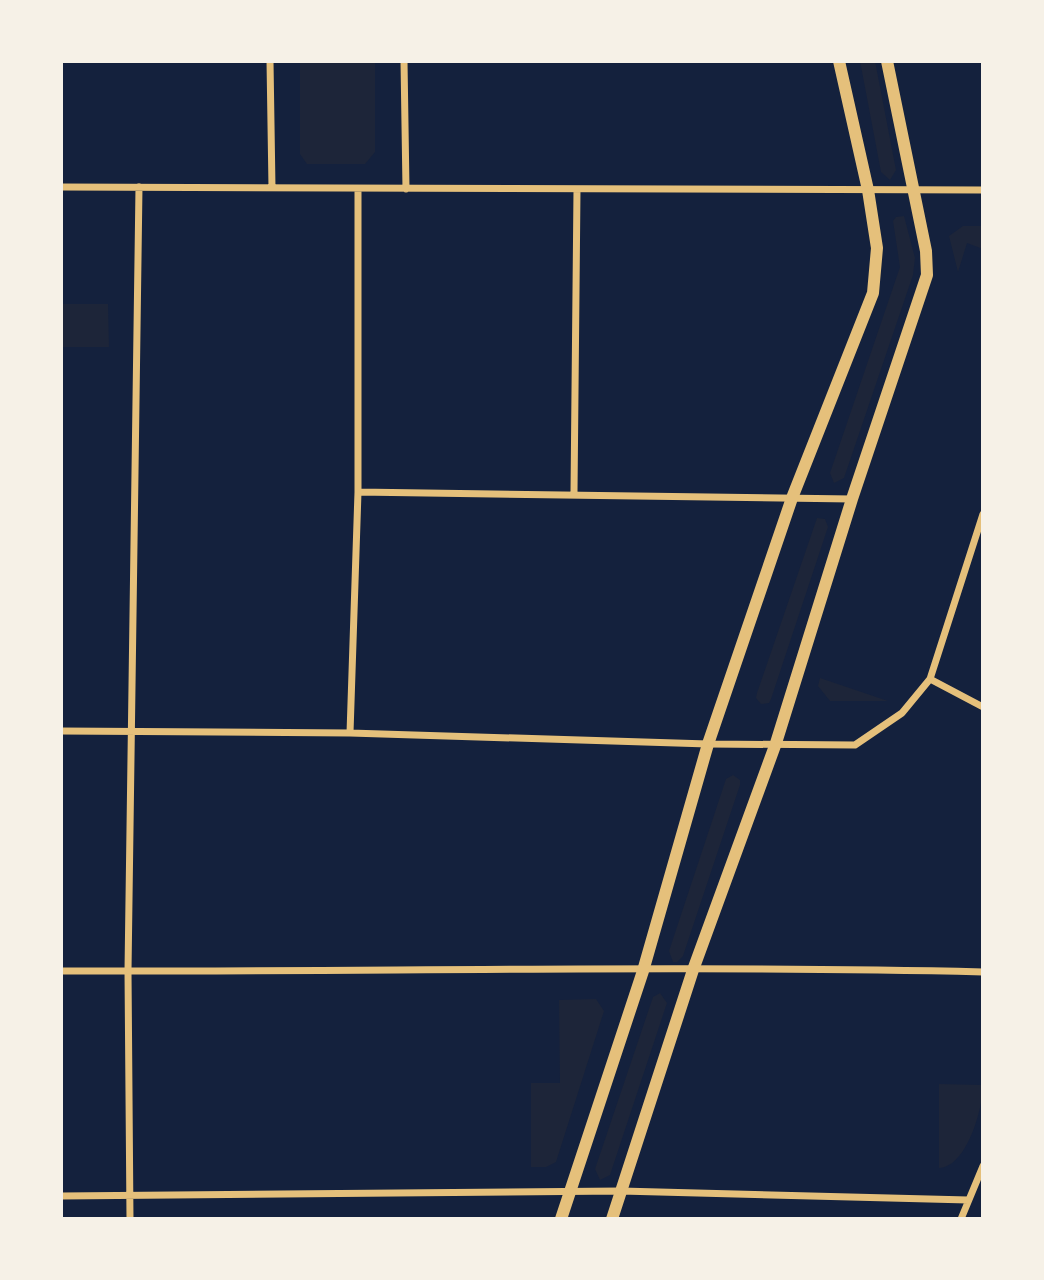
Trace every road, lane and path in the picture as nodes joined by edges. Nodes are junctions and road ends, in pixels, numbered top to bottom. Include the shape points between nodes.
1 (270, 61) edge
2 (404, 61) edge
3 (839, 61) edge
4 (887, 61) edge
5 (61, 187) edge
6 (139, 187) junction
7 (272, 188) junction
8 (358, 189) junction
9 (406, 189) junction
10 (577, 190) junction
11 (868, 190) junction
12 (983, 190) edge
13 (913, 192) junction
14 (358, 492) junction
15 (574, 493) junction
16 (792, 498) junction
17 (852, 499) junction
18 (983, 514) edge
19 (930, 679) junction
20 (983, 707) edge
21 (61, 731) edge
22 (132, 731) junction
23 (350, 733) junction
24 (776, 743) junction
25 (708, 744) junction
26 (692, 970) junction
27 (61, 971) edge
28 (128, 971) junction
29 (643, 971) junction
30 (983, 972) edge
31 (983, 1166) edge
32 (621, 1191) junction
33 (569, 1194) junction
34 (130, 1195) junction
35 (61, 1196) edge
36 (968, 1200) junction
37 (130, 1219) edge
38 (561, 1219) edge
39 (612, 1219) edge
40 (961, 1219) edge

1 - 7 street
2 - 9 street
3 - 11 street
4 - 13 street
5 - 6 street
6 - 7 street
6 - 22 street
7 - 8 street
8 - 9 street
8 - 14 street
9 - 10 street
10 - 11 street
10 - 15 street
11 - 13 street
11 - 16 street via 878,260 873,293
12 - 13 street
13 - 17 street via 927,275
14 - 15 street
14 - 23 street
15 - 16 street
16 - 17 street
16 - 25 street
17 - 24 street
18 - 19 street
19 - 20 street
19 - 24 street via 902,713 855,745
21 - 22 street
22 - 23 street
22 - 28 street
23 - 25 street
24 - 25 street
24 - 26 street
25 - 29 street
26 - 29 street
26 - 30 street
26 - 32 street
27 - 28 street
28 - 29 street
28 - 34 street
29 - 33 street
31 - 36 street
32 - 33 street
32 - 36 street
32 - 39 street
33 - 34 street
33 - 38 street
34 - 35 street
34 - 37 street
36 - 40 street

